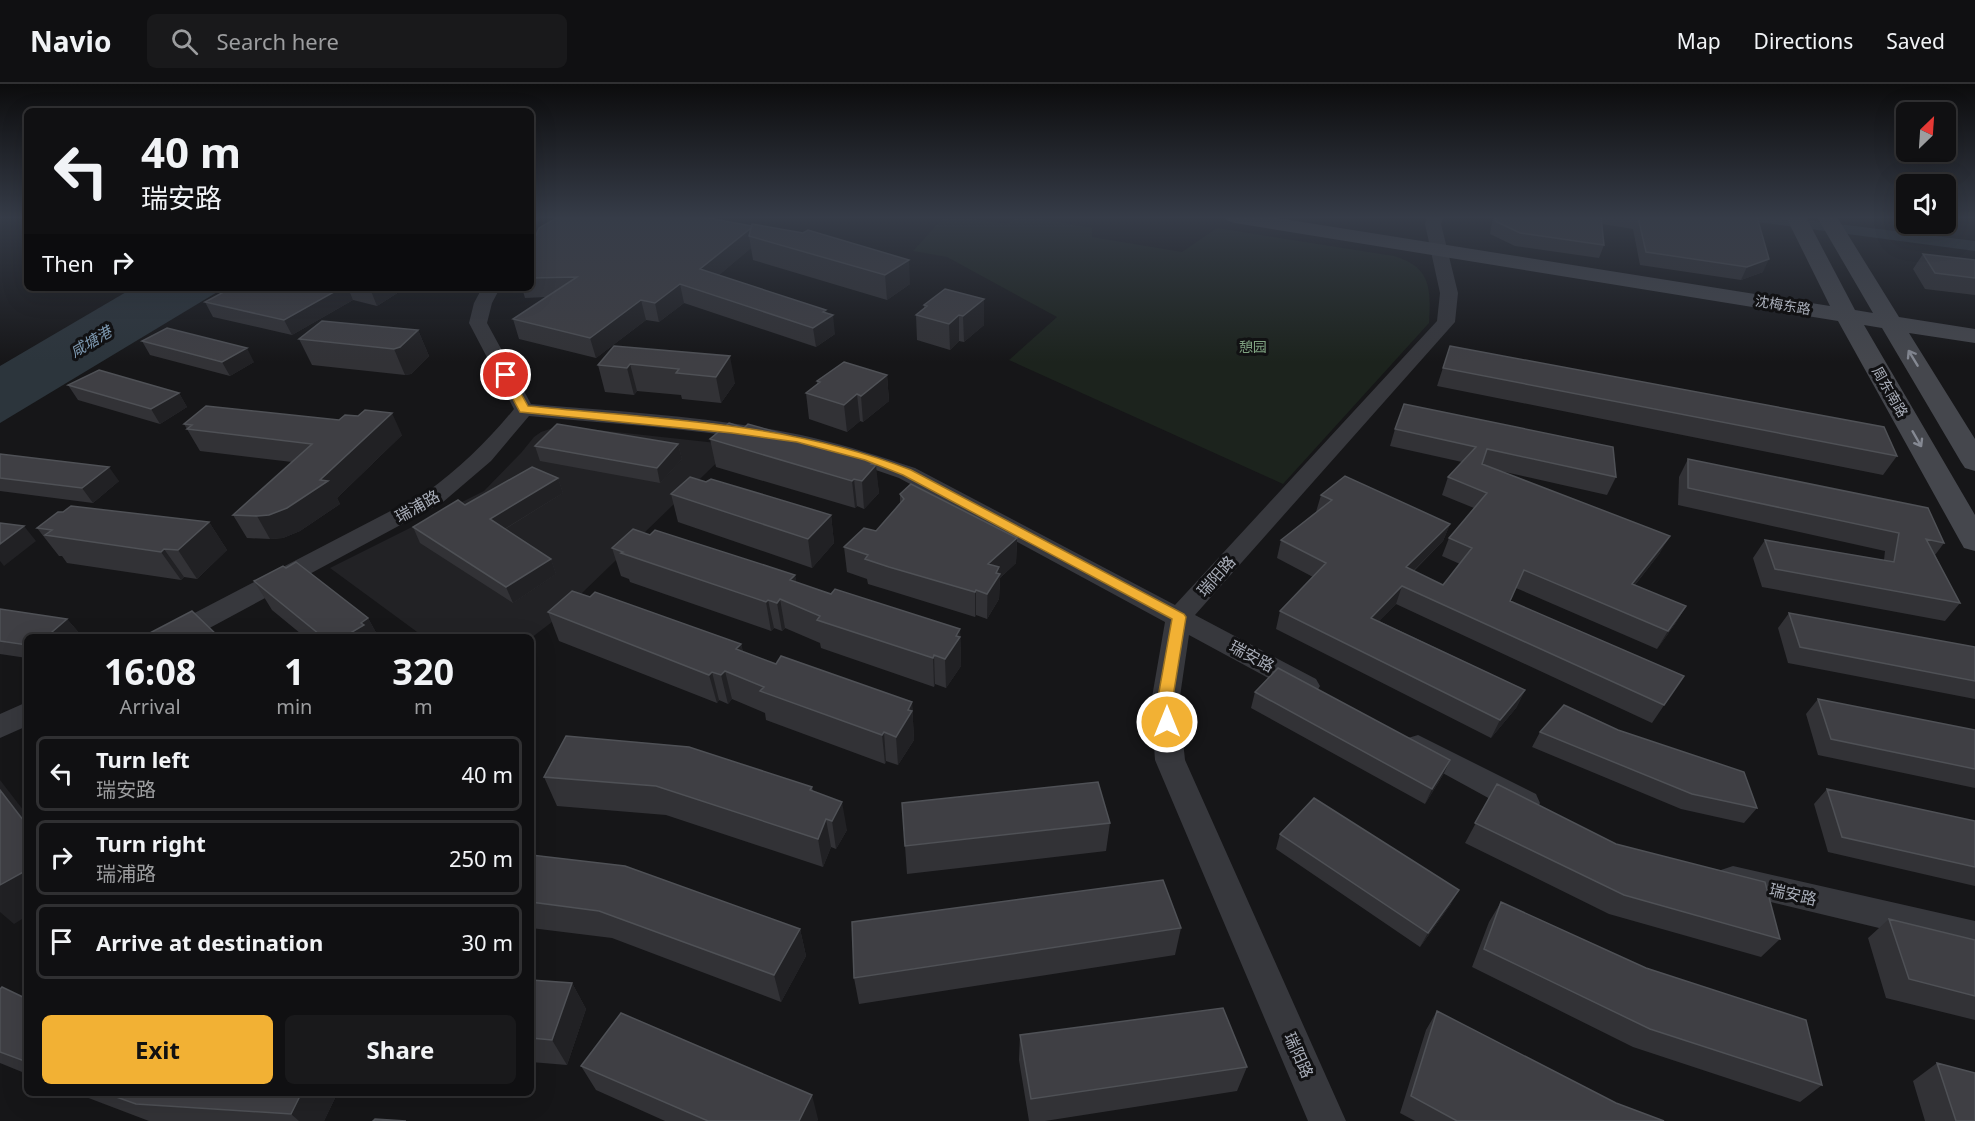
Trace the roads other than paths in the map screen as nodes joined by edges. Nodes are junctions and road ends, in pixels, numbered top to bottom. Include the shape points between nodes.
1 (1442, 265) edge
2 (1535, 265) edge
3 (1822, 265) edge
4 (1856, 265) edge
5 (489, 291) edge
6 (1846, 315) junction
7 (1891, 322) junction
8 (1975, 336) edge
9 (524, 409) junction
10 (1975, 462) edge
11 (1975, 541) edge
12 (1179, 617) junction
13 (177, 634) edge
14 (1335, 701) edge
15 (24, 714) edge
16 (0, 727) edge
17 (1397, 735) edge
18 (1552, 817) edge
19 (1707, 874) edge
20 (1975, 936) edge
21 (1327, 1121) edge

1 - 12 street, 瑞阳路 via 1449,293 1446,322
2 - 6 street, 沈梅东路
3 - 6 street, 周东南路
4 - 7 street
5 - 9 street via 478,323
6 - 7 street, 沈梅东路
6 -> 11 street, 周东南路
7 - 8 street, 沈梅东路
10 -> 7 street
9 - 12 street, 瑞安路 via 743,431 797,439 869,458 907,473
9 - 13 street, 瑞浦路 via 465,477 435,497
12 - 14 street, 瑞安路
12 - 21 street, 瑞阳路 via 1165,703 1170,760
15 - 16 street
17 - 18 street
19 - 20 street, 瑞安路

